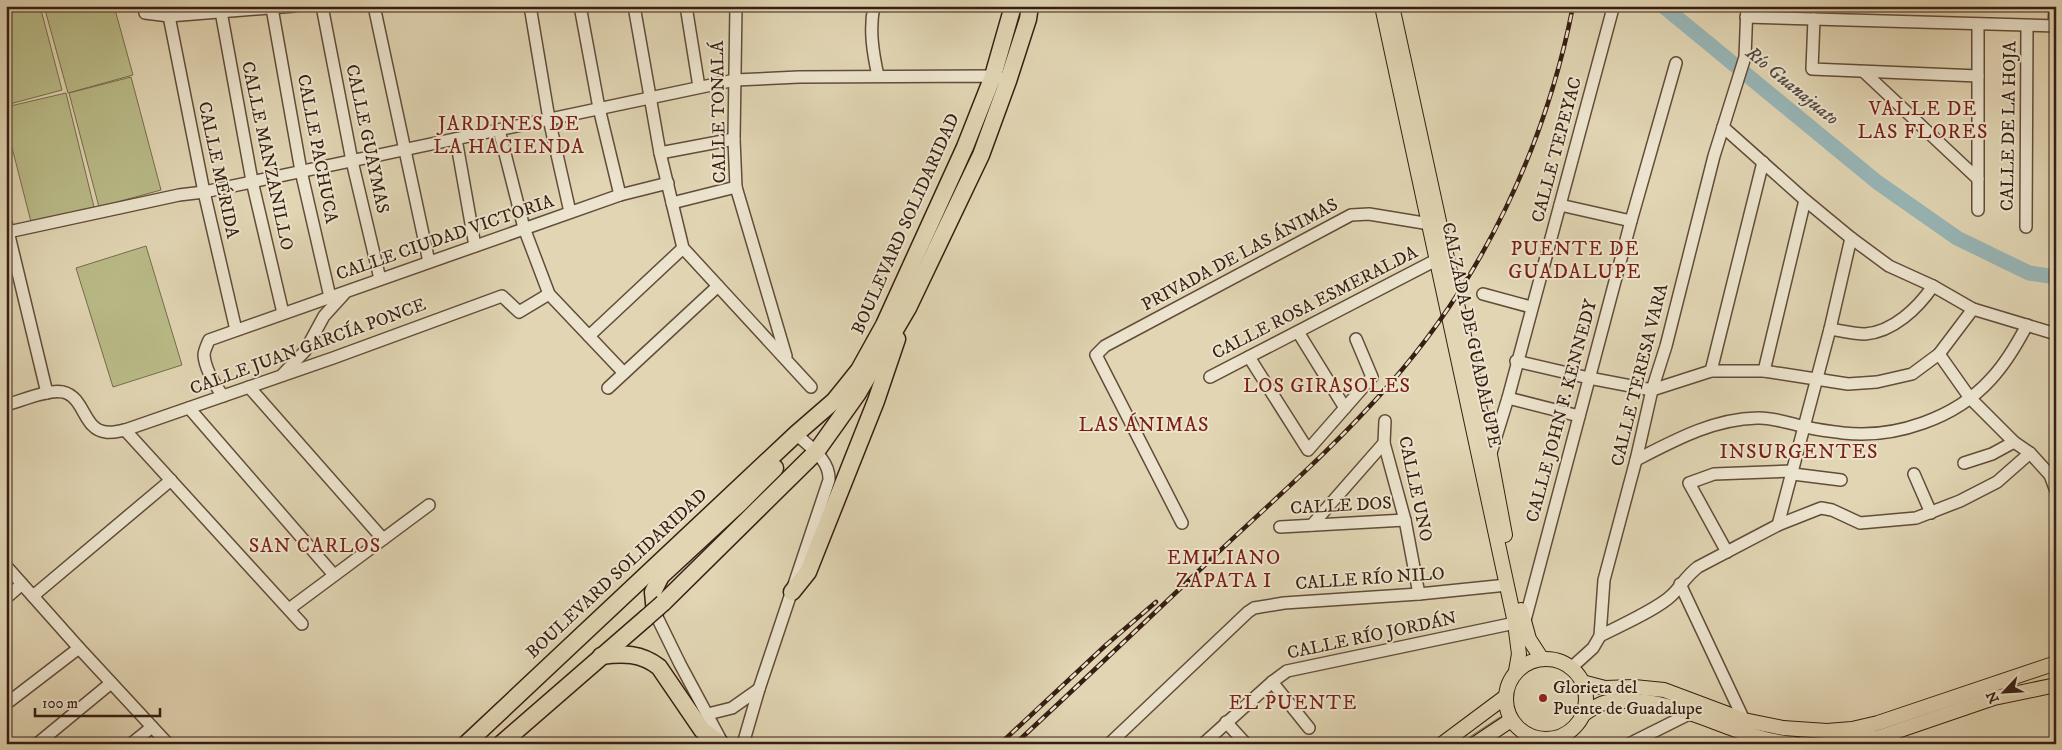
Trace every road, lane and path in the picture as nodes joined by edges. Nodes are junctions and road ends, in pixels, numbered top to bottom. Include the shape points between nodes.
1 (294, 6) edge
2 (322, 6) edge
3 (374, 6) edge
4 (530, 6) edge
5 (580, 6) edge
6 (634, 6) edge
7 (686, 6) edge
8 (736, 6) edge
9 (863, 6) edge
10 (874, 6) edge
11 (1013, 6) edge
12 (1030, 6) edge
13 (1382, 6) edge
14 (1392, 6) edge
15 (2054, 6) edge
16 (272, 8) junction
17 (1613, 8) dead end
18 (220, 9) edge
19 (145, 12) dead end
20 (1746, 12) edge
21 (169, 16) junction
22 (1814, 19) junction
23 (871, 21) junction
24 (1978, 24) junction
25 (2028, 26) junction
26 (2055, 26) edge
27 (1676, 63) dead end
28 (1864, 72) junction
29 (878, 76) junction
30 (1978, 76) junction
31 (1001, 78) junction
32 (735, 80) junction
33 (700, 87) junction
34 (649, 98) junction
35 (599, 108) junction
36 (549, 119) junction
37 (1723, 127) junction
38 (499, 130) junction
39 (456, 139) junction
40 (734, 140) junction
41 (404, 149) junction
42 (660, 153) junction
43 (352, 161) junction
44 (1763, 162) junction
45 (301, 171) junction
46 (1978, 179) junction
47 (252, 181) junction
48 (668, 183) junction
49 (736, 187) junction
50 (204, 192) junction
51 (620, 195) junction
52 (1805, 200) junction
53 (672, 203) junction
54 (1560, 205) junction
55 (1978, 210) dead end
56 (570, 212) junction
57 (1631, 221) junction
58 (1434, 225) junction
59 (524, 228) junction
60 (2026, 228) dead end
61 (7, 235) edge
62 (1851, 238) junction
63 (475, 246) junction
64 (683, 248) junction
65 (1436, 260) junction
66 (429, 262) junction
67 (380, 279) junction
68 (718, 286) junction
69 (1933, 286) junction
70 (349, 289) junction
71 (549, 294) junction
72 (1483, 294) dead end
73 (330, 297) junction
74 (1531, 307) junction
75 (908, 308) junction
76 (1973, 308) junction
77 (284, 313) junction
78 (2027, 325) junction
79 (1830, 329) junction
80 (236, 330) junction
81 (1298, 332) junction
82 (2056, 334) edge
83 (589, 336) junction
84 (1356, 339) dead end
85 (1938, 354) junction
86 (1249, 357) junction
87 (787, 360) junction
88 (1516, 361) junction
89 (1711, 371) junction
90 (1764, 371) junction
91 (624, 373) junction
92 (282, 376) junction
93 (1210, 377) dead end
94 (1589, 378) junction
95 (1817, 379) junction
96 (249, 387) junction
97 (811, 387) dead end
98 (608, 388) dead end
99 (1652, 390) junction
100 (47, 393) junction
101 (223, 396) junction
102 (1508, 398) junction
103 (1970, 398) junction
104 (6, 405) edge
105 (189, 408) junction
106 (1346, 408) junction
107 (1579, 416) junction
108 (1385, 421) dead end
109 (1803, 427) junction
110 (125, 430) junction
111 (796, 434) junction
112 (2014, 442) junction
113 (1384, 443) junction
114 (816, 452) junction
115 (2030, 453) junction
116 (1490, 455) junction
117 (1636, 460) junction
118 (1964, 463) dead end
119 (1793, 473) junction
120 (2053, 473) edge
121 (1483, 474) junction
122 (1914, 474) dead end
123 (171, 480) junction
124 (1841, 480) dead end
125 (2056, 491) edge
126 (429, 505) dead end
127 (1931, 513) junction
128 (1405, 520) junction
129 (1182, 523) dead end
130 (1312, 525) junction
131 (1778, 525) junction
132 (1280, 527) dead end
133 (383, 539) junction
134 (1727, 552) junction
135 (6, 566) edge
136 (334, 575) junction
137 (22, 584) junction
138 (1680, 584) junction
139 (1507, 585) junction
140 (792, 592) junction
141 (1419, 594) junction
142 (33, 596) junction
143 (6, 598) edge
144 (288, 609) junction
145 (655, 611) junction
146 (302, 624) dead end
147 (1520, 624) junction
148 (1600, 636) junction
149 (79, 648) junction
150 (601, 656) junction
151 (1542, 659) junction
152 (2056, 663) edge
153 (1571, 668) junction
154 (1516, 671) junction
155 (1272, 682) junction
156 (1582, 682) junction
157 (111, 683) junction
158 (2056, 685) edge
159 (759, 689) junction
160 (1506, 697) junction
161 (6, 704) edge
162 (1691, 713) junction
163 (708, 714) junction
164 (1584, 714) junction
165 (1511, 720) junction
166 (1744, 720) junction
167 (1226, 722) junction
168 (152, 727) junction
169 (1309, 728) dead end
170 (705, 737) edge
171 (1571, 737) edge
172 (1881, 740) edge
173 (1554, 742) edge
174 (37, 744) edge
175 (131, 744) edge
176 (168, 744) edge
177 (466, 744) edge
178 (501, 744) edge
179 (722, 744) edge
180 (743, 744) edge
181 (1109, 744) edge
182 (1203, 744) edge
183 (1246, 744) edge
184 (1442, 744) edge
185 (1475, 744) edge
186 (1629, 744) edge
187 (1795, 744) edge
188 (1827, 744) edge

1 - 16 street
2 - 43 street, CALLE GUAYMAS
3 - 41 street
4 - 36 street
5 - 35 street
6 - 34 street
7 - 33 street
8 - 32 street, CALLE TONALÁ
9 - 23 street
10 - 23 street
11 - 31 highway, BOULEVARD SOLIDARIDAD
12 - 31 highway, BOULEVARD SOLIDARIDAD via 1028,19
13 - 58 main road, CALZADA DE GUADALUPE
14 - 58 main road, CALZADA DE GUADALUPE
15 - 26 street
16 - 18 street
16 - 45 street, CALLE PACHUCA
17 - 54 street, CALLE TEPEYAC
18 - 21 street
18 - 47 street, CALLE MANZANILLO
19 - 21 street
20 - 22 street
20 - 37 street, CALLE TERESA VARA via 1745,57
21 - 50 street, CALLE MÉRIDA
22 - 24 street
22 - 28 street via 1812,69
23 - 29 street
24 - 25 street
24 - 30 street
25 - 26 street
25 - 60 street, CALLE DE LA HOJA
27 - 57 street, CALLE JOHN F. KENNEDY
28 - 30 street
28 - 46 street
29 - 31 street
29 - 32 street
30 - 46 street
31 - 75 highway, BOULEVARD SOLIDARIDAD via 982,155
31 - 111 highway, BOULEVARD SOLIDARIDAD via 873,347 834,401
32 - 33 street
32 - 40 street, CALLE TONALÁ
33 - 34 street
34 - 35 street
34 - 42 street
35 - 36 street
35 - 51 street
36 - 38 street
36 - 56 street
37 - 44 street
37 - 99 street, CALLE TERESA VARA
38 - 39 street
38 - 59 street
39 - 41 street
39 - 63 street
40 - 42 street
40 - 49 street, CALLE TONALÁ
41 - 43 street
41 - 66 street
42 - 48 street
43 - 45 street
43 - 67 street, CALLE GUAYMAS
44 - 52 street
44 - 89 street
45 - 47 street
45 - 73 street, CALLE PACHUCA
46 - 55 street
47 - 50 street
47 - 77 street, CALLE MANZANILLO
48 - 51 street, CALLE CIUDAD VICTORIA
48 - 53 street
49 - 53 street
49 - 87 street, CALLE TONALÁ
50 - 61 street
50 - 80 street, CALLE MÉRIDA
51 - 56 street, CALLE CIUDAD VICTORIA
52 - 62 street
52 - 90 street
53 - 64 street
54 - 57 street
54 - 74 street, CALLE TEPEYAC
56 - 59 street, CALLE CIUDAD VICTORIA
57 - 94 street, CALLE JOHN F. KENNEDY
58 - 65 main road, CALZADA DE GUADALUPE
58 - 116 main road, CALZADA DE GUADALUPE
58 - 129 street, PRIVADA DE LAS ÁNIMAS via 1369,214 1351,215 1105,346 1096,355
59 - 63 street, CALLE CIUDAD VICTORIA
59 - 71 street
61 - 100 street
62 - 69 street via 1888,266
62 - 79 street
63 - 66 street, CALLE CIUDAD VICTORIA
64 - 68 street
64 - 83 street
65 - 81 street, CALLE ROSA ESMERALDA
65 - 121 main road, CALZADA DE GUADALUPE
66 - 67 street, CALLE CIUDAD VICTORIA
67 - 70 street, CALLE CIUDAD VICTORIA
68 - 87 street
68 - 91 street
69 - 76 street
69 - 79 street via 1922,303 1891,326 1865,334
70 - 73 street, CALLE CIUDAD VICTORIA
70 - 92 street via 324,316 305,351
71 - 83 street
71 - 92 street, CALLE JUAN GARCÍA PONCE via 519,312 502,296
72 - 74 street
73 - 77 street, CALLE CIUDAD VICTORIA
74 - 88 street, CALLE TEPEYAC
75 - 114 highway, BOULEVARD SOLIDARIDAD via 858,393
75 - 140 highway via 876,401 808,572
76 - 78 street
76 - 85 street
77 - 80 street, CALLE CIUDAD VICTORIA
78 - 82 street
78 - 103 street via 1991,379
79 - 95 street
80 - 101 street, CALLE CIUDAD VICTORIA via 209,340 204,354
81 - 86 street, CALLE ROSA ESMERALDA
81 - 106 street
83 - 91 street
84 - 106 street via 1372,377
85 - 95 street via 1912,374 1877,382 1848,384
85 - 103 street
86 - 93 street, CALLE ROSA ESMERALDA
86 - 106 street via 1308,450
87 - 97 street
88 - 94 street
88 - 102 street, CALLE TEPEYAC
89 - 90 street
89 - 99 street
90 - 95 street
91 - 98 street
92 - 96 street, CALLE JUAN GARCÍA PONCE
94 - 99 street
94 - 107 street, CALLE JOHN F. KENNEDY
95 - 109 street
96 - 101 street, CALLE JUAN GARCÍA PONCE
96 - 133 street
99 - 117 street, CALLE TERESA VARA
100 - 104 street
100 - 110 street, CALLE JUAN GARCÍA PONCE via 62,392 76,398 93,427 100,431
101 - 105 street, CALLE JUAN GARCÍA PONCE
102 - 107 street
102 - 116 street, CALLE TEPEYAC
103 - 109 street via 1910,428 1890,432 1844,433
103 - 112 street
105 - 110 street, CALLE JUAN GARCÍA PONCE
105 - 136 street
107 - 147 street, CALLE JOHN F. KENNEDY
108 - 113 street, CALLE UNO
109 - 117 street via 1758,417 1720,423 1700,428
109 - 119 street
110 - 123 street
111 - 114 street
111 - 145 highway via 783,460 662,576 654,592
111 - 177 highway, BOULEVARD SOLIDARIDAD
112 - 115 street
112 - 118 street via 1992,454
113 - 128 street, CALLE UNO
113 - 130 street
114 - 140 street via 828,467 829,480
114 - 145 highway, BOULEVARD SOLIDARIDAD
115 - 120 street
115 - 127 street via 1997,482
116 - 121 street, CALLE TEPEYAC
116 - 147 main road, CALZADA DE GUADALUPE
117 - 148 street, CALLE TERESA VARA via 1604,580
119 - 124 street
119 - 131 street
119 - 134 street via 1714,474 1689,483
120 - 125 street
121 - 139 main road, CALZADA DE GUADALUPE
122 - 127 street
123 - 142 street
123 - 144 street
126 - 133 street
127 - 131 street via 1901,521 1860,523 1821,508
128 - 130 street, CALLE DOS
128 - 141 street, CALLE UNO
130 - 132 street, CALLE DOS
131 - 134 street
133 - 136 street
134 - 138 street via 1687,575
135 - 137 street
136 - 144 street
137 - 142 street
137 - 143 street
138 - 148 street via 1661,603
138 - 166 street
139 - 141 street, CALLE RÍO NILO
139 - 147 main road, CALZADA DE GUADALUPE
140 - 159 street
141 - 181 street, CALLE RÍO NILO via 1330,599 1254,608
142 - 149 street
144 - 146 street
145 - 150 highway, BOULEVARD SOLIDARIDAD
145 - 163 street
147 - 151 main road, CALZADA DE GUADALUPE
147 - 154 main road, CALZADA DE GUADALUPE
147 - 155 street, CALLE RÍO JORDÁN via 1295,669
148 - 153 street via 1593,648
149 - 157 street
149 - 161 street
150 - 170 highway via 631,654 650,660 659,667
150 - 178 highway, BOULEVARD SOLIDARIDAD
151 - 153 main road via 1562,662
151 - 154 main road via 1528,662
152 - 166 main road via 1924,709 1852,729 1805,731
153 - 156 main road
154 - 160 main road
155 - 167 street, CALLE RÍO JORDÁN
155 - 169 street
156 - 164 main road via 1586,692
156 - 166 main road via 1605,688 1664,690
157 - 168 street
157 - 174 street
158 - 172 main road via 1994,698
159 - 163 street via 732,708
159 - 180 street
160 - 165 main road via 1506,709
160 - 184 main road
162 - 164 main road via 1661,703 1633,700 1608,702
162 - 186 street
162 - 187 main road via 1751,736
163 - 179 street
164 - 171 main road
165 - 173 main road via 1529,736
165 - 185 main road
167 - 182 street, CALLE RÍO JORDÁN
167 - 183 street
168 - 175 street
168 - 176 street
170 - 179 highway
171 - 173 main road via 1562,736
172 - 188 main road

